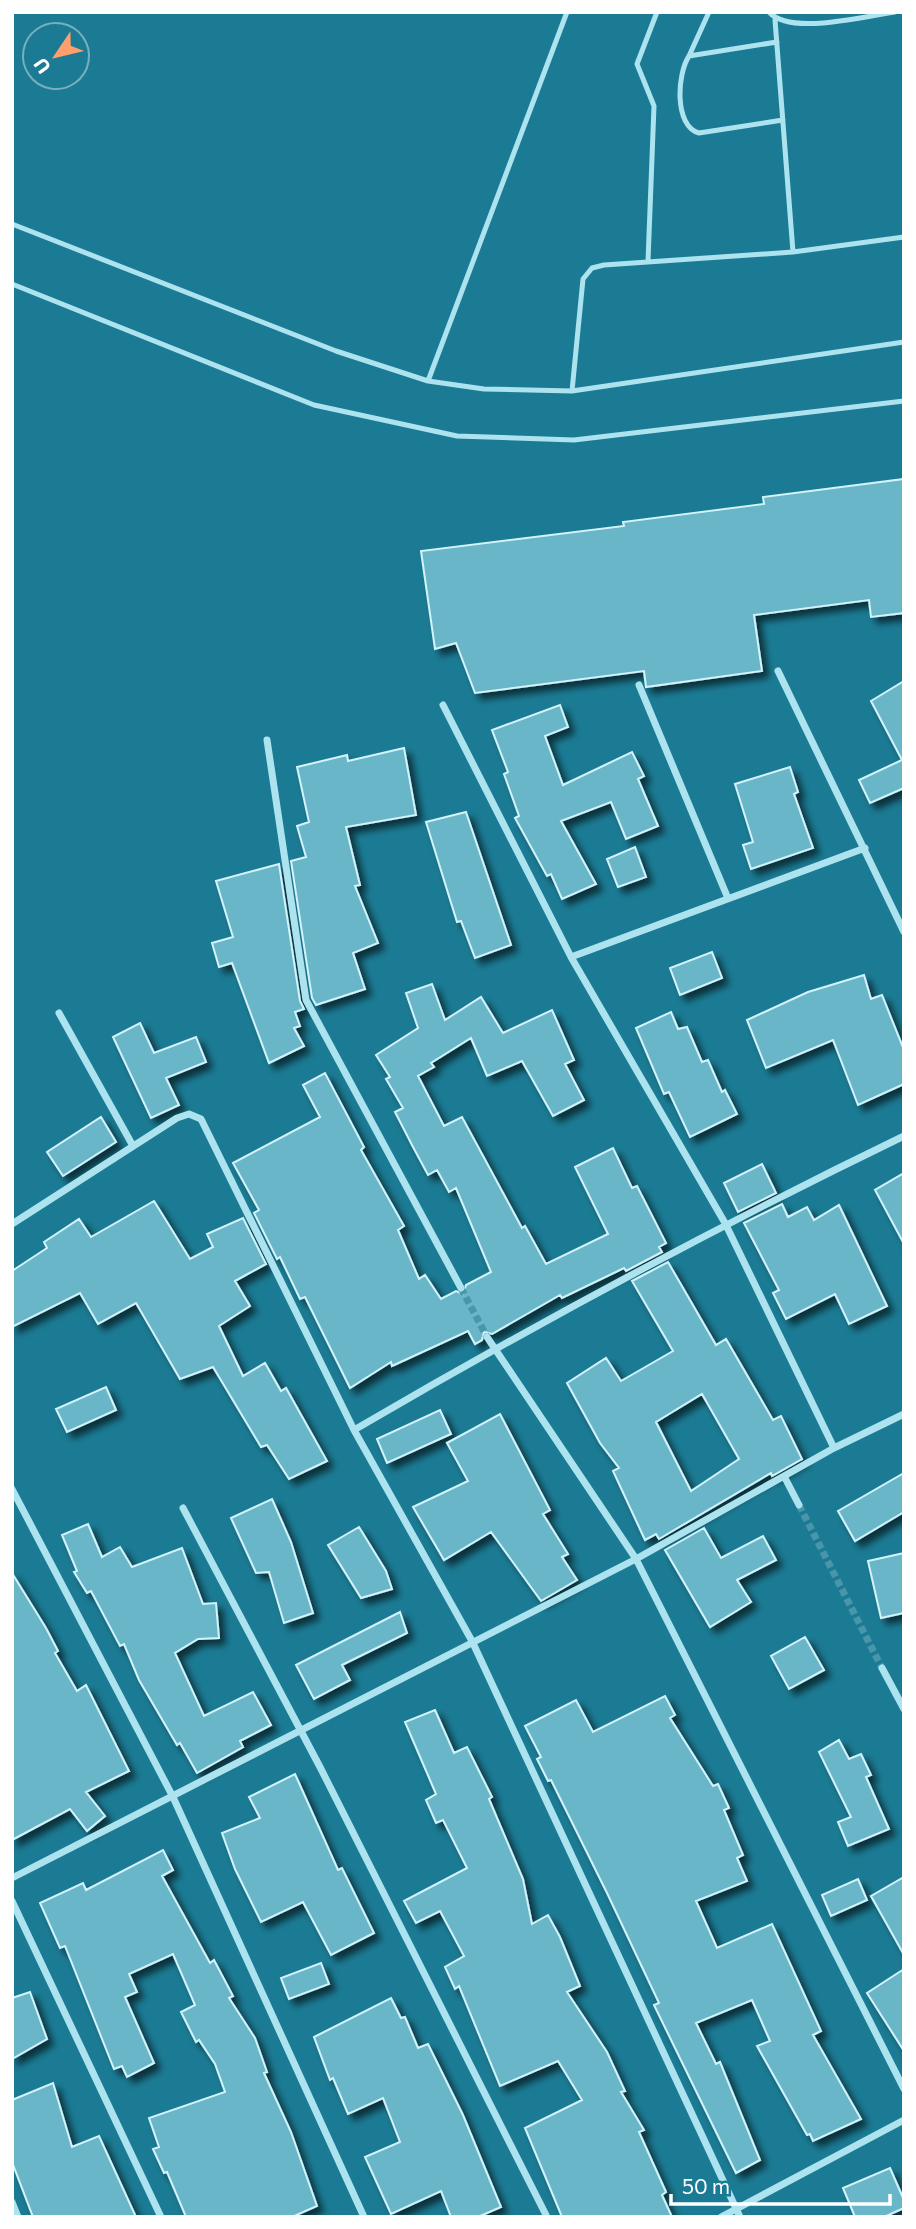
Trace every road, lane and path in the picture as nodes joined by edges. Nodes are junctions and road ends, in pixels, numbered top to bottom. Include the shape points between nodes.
1 (566, 12) edge
2 (657, 12) edge
3 (709, 12) edge
4 (769, 12) edge
5 (895, 12) edge
6 (775, 20) junction
7 (777, 41) junction
8 (689, 56) junction
9 (783, 120) junction
10 (12, 224) edge
11 (904, 237) edge
12 (793, 252) junction
13 (648, 261) junction
14 (12, 284) edge
15 (904, 342) edge
16 (428, 381) junction
17 (572, 391) junction
18 (904, 401) edge
19 (778, 671) dead end
20 (639, 685) dead end
21 (443, 705) dead end
22 (267, 740) dead end
23 (865, 848) junction
24 (727, 896) junction
25 (904, 932) edge
26 (571, 957) junction
27 (59, 1013) dead end
28 (904, 1136) edge
29 (133, 1146) junction
30 (725, 1223) junction
31 (12, 1224) edge
32 (461, 1288) tunnel mouth
33 (487, 1336) tunnel mouth
34 (495, 1348) junction
35 (904, 1414) edge
36 (354, 1430) junction
37 (834, 1448) junction
38 (784, 1476) junction
39 (12, 1489) edge
40 (799, 1505) tunnel mouth
41 (183, 1508) dead end
42 (636, 1559) junction
43 (472, 1641) junction
44 (882, 1668) tunnel mouth
45 (904, 1709) edge
46 (301, 1731) junction
47 (173, 1797) junction
48 (12, 1878) edge
49 (12, 1901) edge
50 (904, 2089) edge
51 (904, 2120) edge
52 (12, 2202) edge
53 (738, 2213) edge
54 (18, 2217) edge
55 (161, 2217) edge
56 (364, 2217) edge
57 (547, 2217) edge
58 (721, 2217) edge

1 - 16 lane
2 - 13 lane via 637,64 654,106
3 - 8 lane
4 - 6 lane
5 - 6 lane via 800,25
6 - 7 lane
7 - 8 lane
7 - 9 lane
8 - 9 lane via 680,73 683,122 690,130
9 - 12 lane
10 - 16 lane via 336,351
11 - 12 lane
12 - 13 lane
13 - 17 lane via 604,265 586,273
14 - 18 lane via 314,405 457,436 574,440
15 - 17 lane
16 - 17 lane via 485,389
19 - 23 street
20 - 24 street
21 - 26 street
22 - 32 street via 306,1000
23 - 24 street
23 - 25 street
24 - 26 street
26 - 30 street
27 - 29 street
28 - 30 street
29 - 31 street
29 - 36 street via 177,1118 189,1114 201,1119
30 - 34 street
30 - 37 street
33 - 34 street
34 - 36 street
34 - 42 street
35 - 37 street
36 - 43 street
37 - 38 street
38 - 40 street
38 - 42 street
39 - 47 street
41 - 46 street
42 - 43 street
42 - 50 street
43 - 46 street
43 - 53 street
44 - 45 street
46 - 47 street
46 - 57 street
47 - 48 street
47 - 56 street
49 - 55 street
51 - 53 street
52 - 54 street
53 - 58 street

